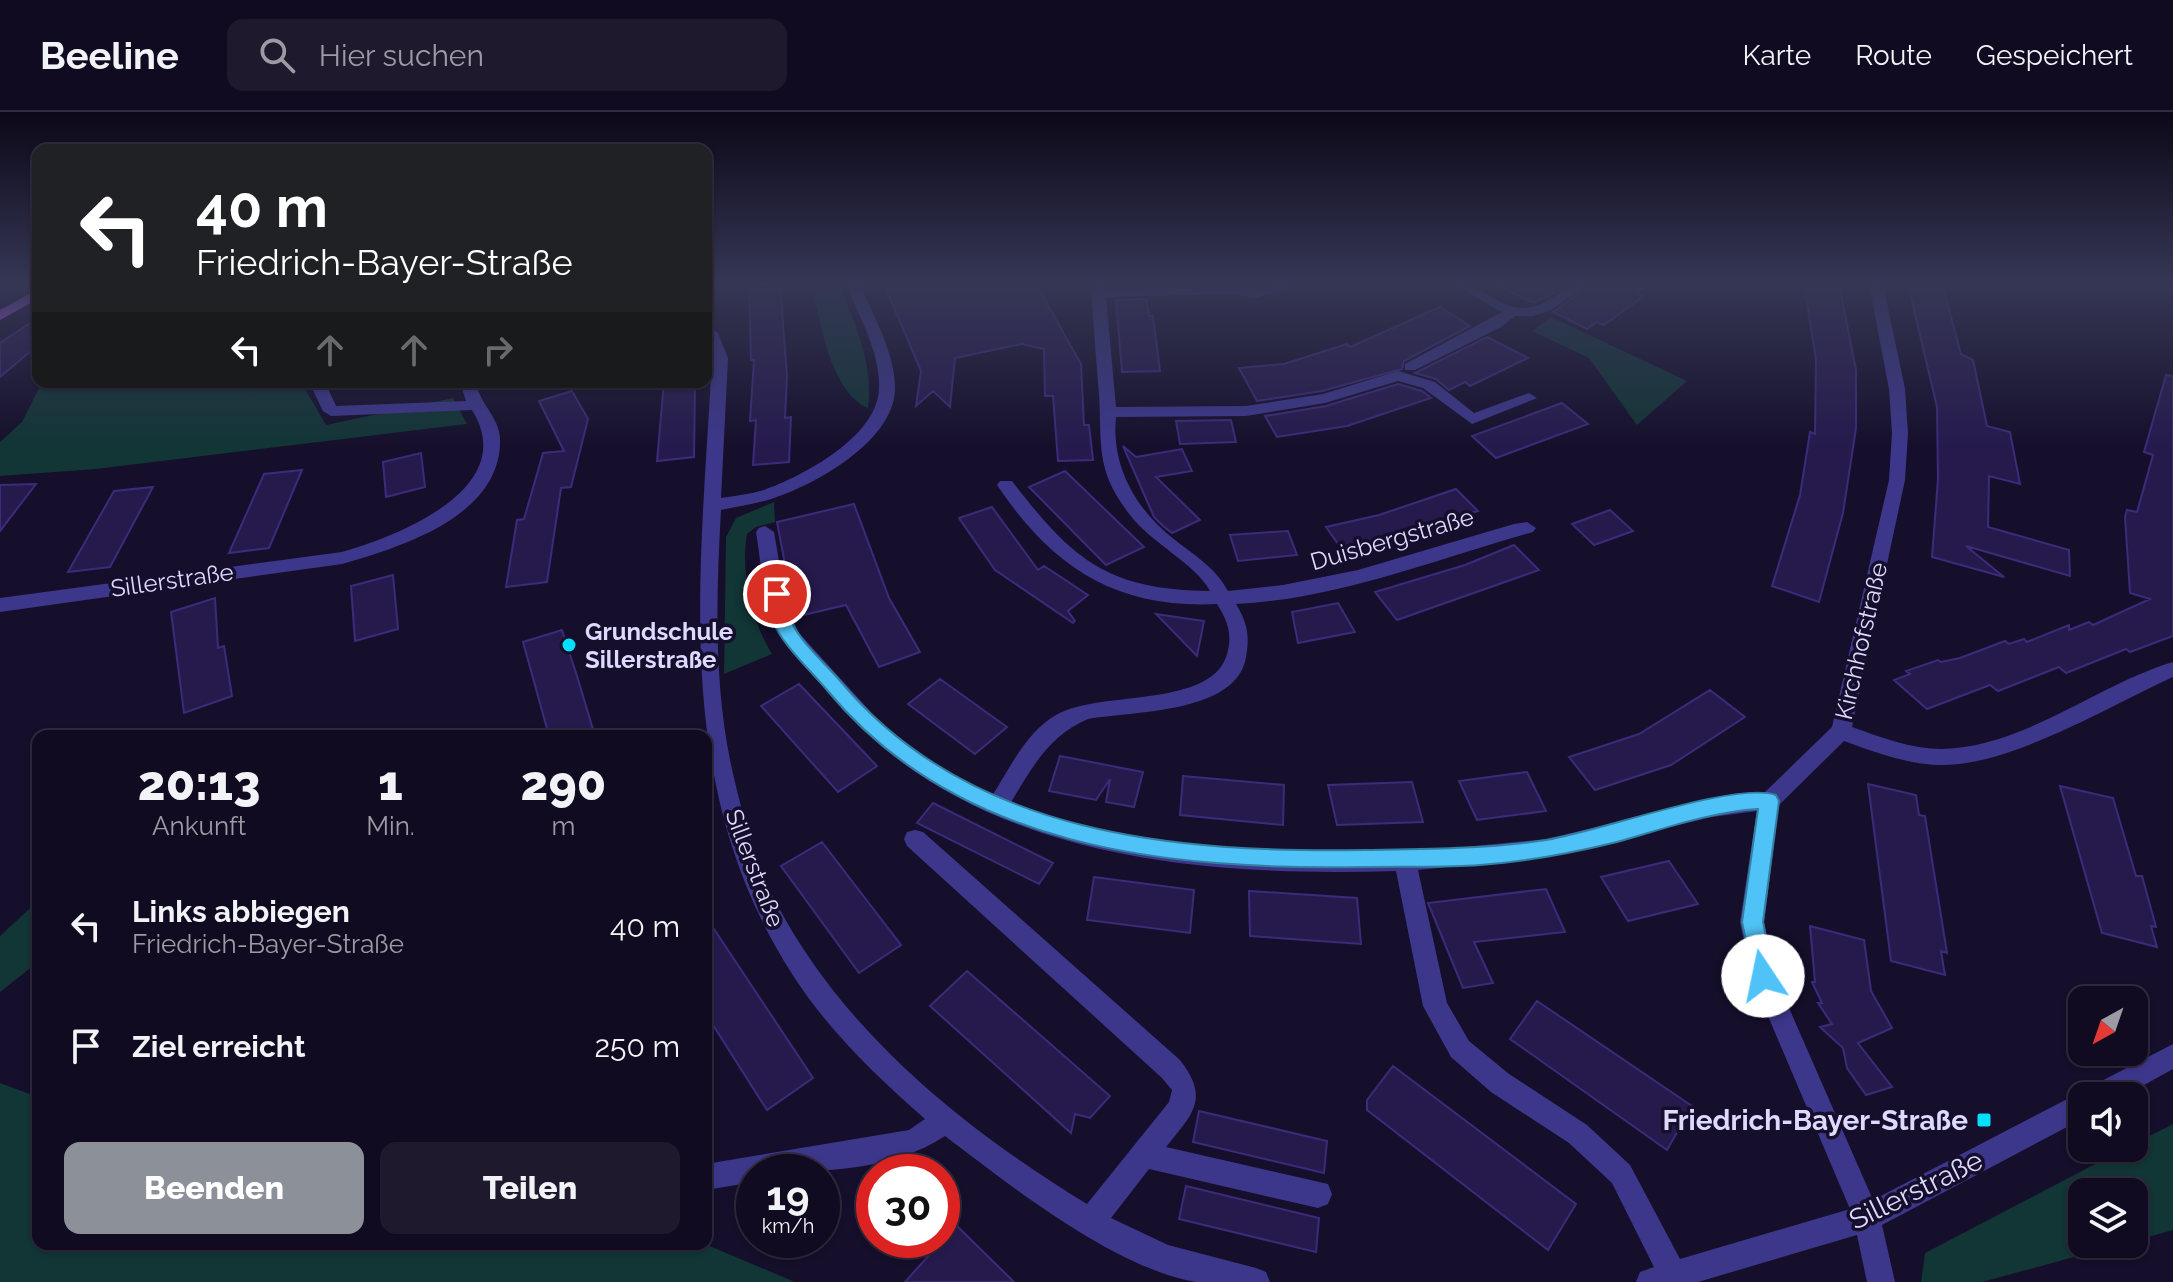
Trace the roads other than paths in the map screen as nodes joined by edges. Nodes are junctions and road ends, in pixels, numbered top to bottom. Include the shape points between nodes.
1 (714, 339) edge
2 (874, 339) edge
3 (1101, 339) edge
4 (1467, 339) edge
5 (1887, 339) edge
6 (1404, 371) junction
7 (320, 388) edge
8 (470, 388) edge
9 (1529, 398) dead end
10 (477, 405) junction
11 (1108, 412) junction
12 (1006, 485) dead end
13 (715, 505) junction
14 (1527, 528) dead end
15 (765, 532) dead end
16 (1221, 596) junction
17 (0, 605) edge
18 (2173, 669) edge
19 (1841, 731) junction
20 (1769, 801) junction
21 (997, 806) junction
22 (915, 839) dead end
23 (1405, 860) junction
24 (2173, 1056) edge
25 (2125, 1082) edge
26 (2068, 1112) edge
27 (944, 1122) junction
28 (1145, 1155) junction
29 (712, 1176) edge
30 (1318, 1194) dead end
31 (1867, 1218) junction
32 (1091, 1221) junction
33 (1662, 1280) edge
34 (1256, 1282) edge
35 (1881, 1282) edge

1 - 13 street, Sillerstraße via 720,358
2 - 13 street via 888,391 882,414 860,440 824,467 770,494
3 - 11 street
4 - 6 street
5 - 19 street, Kirchhofstraße via 1897,389 1897,480
6 - 9 street via 1472,419
6 - 11 street via 1325,398 1274,407
7 - 10 street via 331,411
8 - 10 street, Sillerstraße
10 - 17 street, Sillerstraße via 492,433 492,456 482,476 437,521 383,547 342,558
11 - 16 street via 1108,458 1118,484 1158,536 1211,579
12 - 16 street, Duisbergstraße via 1053,544 1104,578 1133,590
13 - 27 street, Sillerstraße via 708,589 712,705 729,804 746,856 769,916 811,984 864,1049
14 - 16 street, Duisbergstraße via 1358,578
15 - 21 street via 783,625 862,720 901,753
16 - 21 street via 1235,616 1240,638 1226,678 1185,699 1090,707 1062,720 1040,742
18 - 19 street via 2024,735 1971,752 1943,757 1897,750
19 - 20 street, Kirchhofstraße
20 - 23 street via 1724,803 1548,848
20 - 31 street via 1752,922 1763,976
21 - 23 street via 1075,833 1169,850 1259,860
22 - 28 street via 1185,1087 1180,1108
23 - 33 street via 1435,1006 1460,1049 1500,1083 1578,1134 1621,1174
24 - 25 street
26 - 31 street, Sillerstraße
27 - 29 street via 913,1142
27 - 32 street, Sillerstraße
28 - 30 street
28 - 32 street
31 - 33 street, Sillerstraße
31 - 35 street
32 - 34 street, Sillerstraße via 1167,1259

